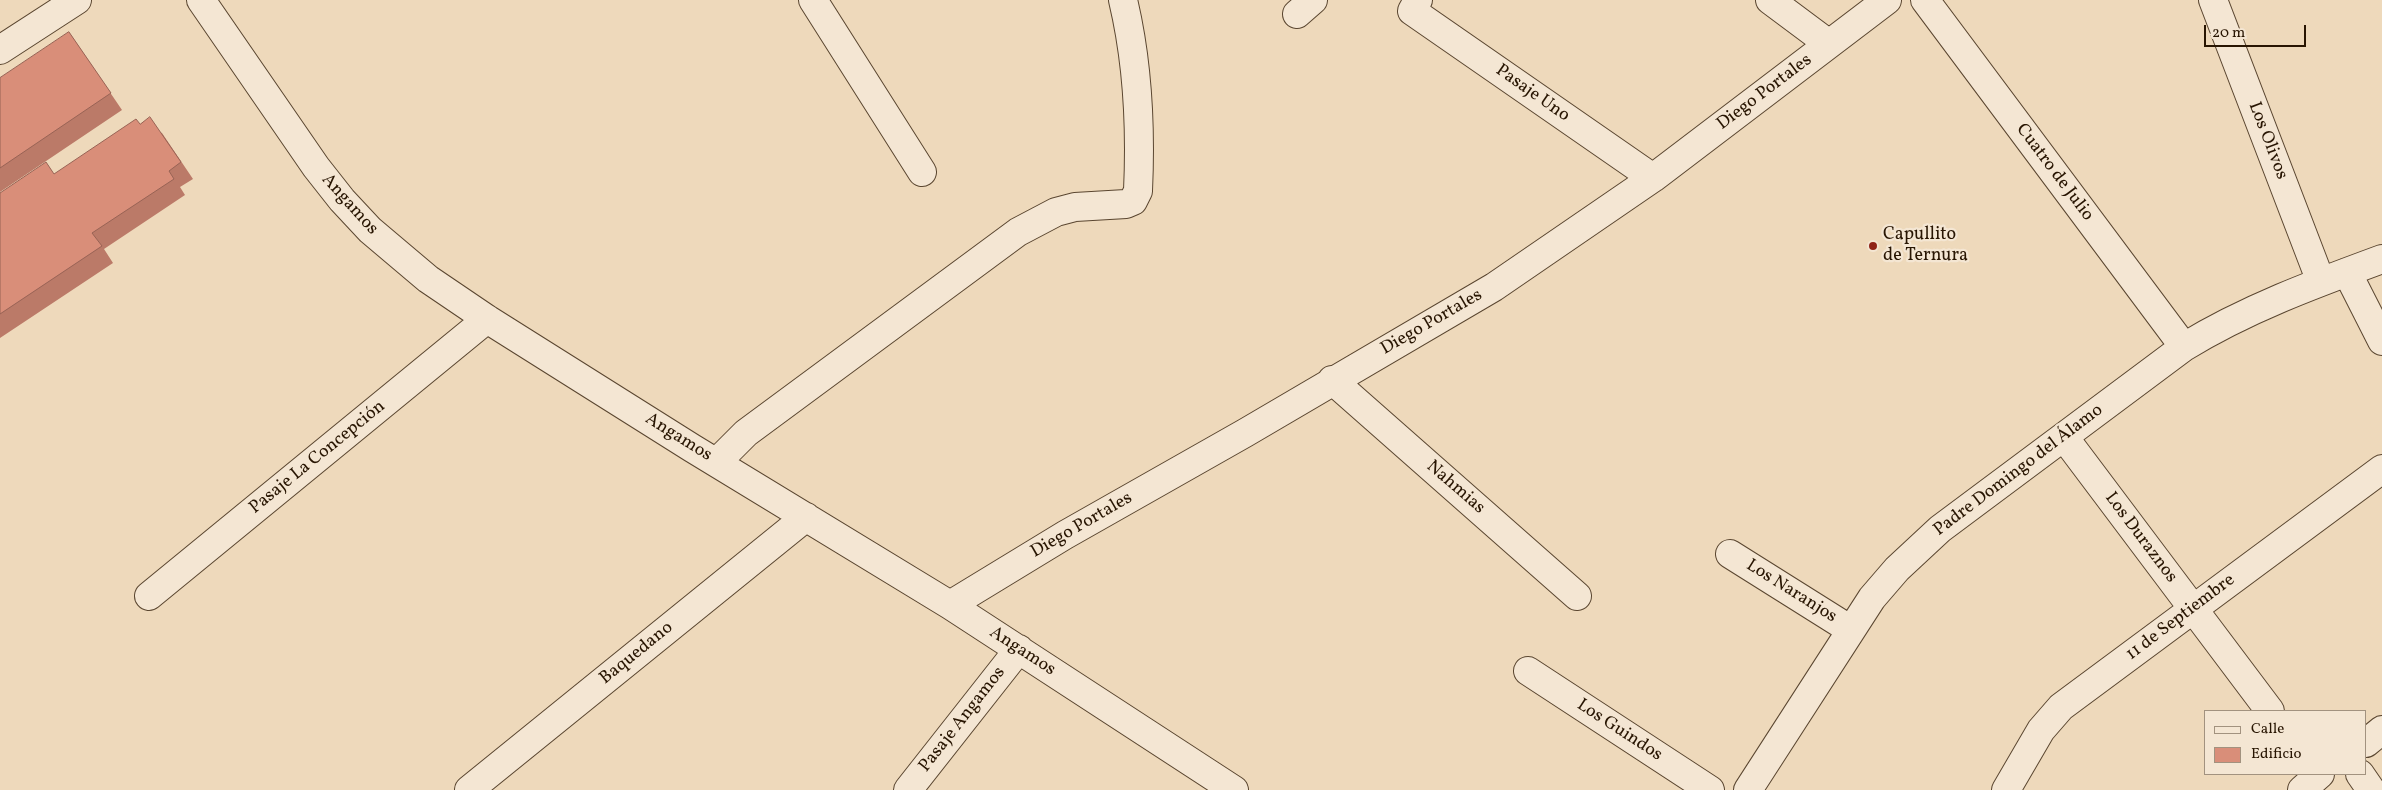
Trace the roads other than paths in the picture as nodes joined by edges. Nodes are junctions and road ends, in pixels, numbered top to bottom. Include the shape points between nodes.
1 (77, 0) edge
2 (201, 0) edge
3 (813, 0) edge
4 (1123, 0) edge
5 (1770, 0) edge
6 (1887, 0) edge
7 (1925, 0) edge
8 (2213, 0) edge
9 (1415, 6) edge
10 (1830, 44) junction
11 (0, 50) edge
12 (922, 172) dead end
13 (1653, 178) junction
14 (2382, 259) edge
15 (2348, 272) junction
16 (2321, 282) junction
17 (487, 319) junction
18 (2382, 341) edge
19 (2184, 347) junction
20 (1332, 380) junction
21 (2064, 437) junction
22 (717, 462) junction
23 (2382, 469) edge
24 (806, 517) junction
25 (1730, 554) dead end
26 (149, 596) dead end
27 (1577, 596) dead end
28 (950, 605) junction
29 (2193, 609) junction
30 (1851, 630) junction
31 (1019, 649) junction
32 (1528, 671) dead end
33 (2269, 710) edge
34 (2382, 730) edge
35 (2367, 742) edge
36 (2361, 775) edge
37 (469, 790) edge
38 (908, 790) edge
39 (1234, 790) edge
40 (1710, 790) edge
41 (1748, 790) edge
42 (2006, 790) edge
43 (2371, 790) edge

1 - 11 street
2 - 17 street, Angamos via 342,200 398,255
3 - 12 street
4 - 22 street via 1131,36 1139,110 1138,191 1133,200 1126,204 1075,206 1018,232 746,433
5 - 10 street
6 - 10 street, Diego Portales
7 - 19 street, Cuatro de Julio
8 - 16 street, Los Olivos
9 - 13 street, Pasaje Uno
10 - 13 street, Diego Portales
13 - 20 street, Diego Portales via 1494,287
14 - 15 street, Padre Domingo del Álamo
15 - 16 street, Padre Domingo del Álamo
15 - 18 street
16 - 19 street, Padre Domingo del Álamo via 2223,324
17 - 22 street, Angamos
17 - 26 street, Pasaje La Concepción
19 - 21 street, Padre Domingo del Álamo
20 - 27 street, Nahmias
20 - 28 street, Diego Portales
21 - 29 street, Los Duraznos
21 - 30 street, Padre Domingo del Álamo via 1918,548 1872,598
22 - 24 street, Angamos
23 - 29 street, 11 de Septiembre
24 - 28 street, Angamos
24 - 37 street, Baquedano
25 - 30 street, Los Naranjos
28 - 31 street, Angamos
29 - 33 street, Los Duraznos
29 - 42 street, 11 de Septiembre via 2061,707 2041,730
30 - 41 street, Padre Domingo del Álamo
31 - 38 street, Pasaje Angamos
31 - 39 street, Angamos
32 - 40 street, Los Guindos
34 - 35 street
36 - 43 street

